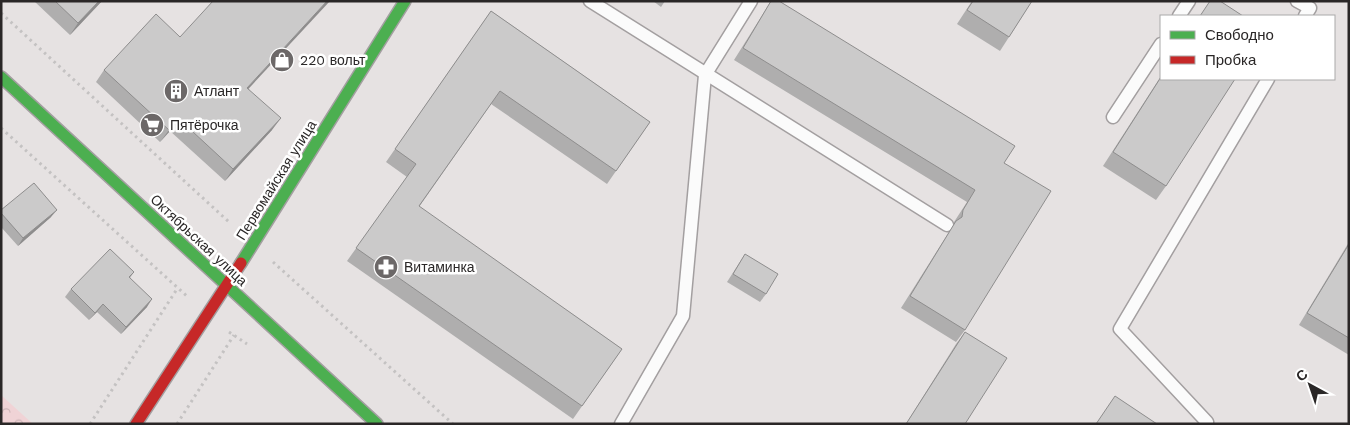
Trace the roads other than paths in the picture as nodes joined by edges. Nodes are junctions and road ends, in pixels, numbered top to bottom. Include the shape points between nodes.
1 (405, 1) edge
2 (590, 1) edge
3 (751, 1) edge
4 (1189, 1) edge
5 (1297, 1) edge
6 (1180, 15) edge
7 (1306, 15) edge
8 (1160, 46) edge
9 (704, 75) junction
10 (1, 77) edge
11 (1267, 80) edge
12 (1113, 117) dead end
13 (947, 225) dead end
14 (227, 286) junction
15 (136, 424) edge
16 (377, 424) edge
17 (621, 424) edge
18 (1206, 424) edge

1 - 14 street, Первомайская улица
2 - 9 lane
3 - 9 lane
4 - 6 lane
5 - 7 lane via 1310,8
8 - 12 lane
9 - 13 lane
9 - 17 lane via 684,316
10 - 14 street, Октябрьская улица
11 - 18 lane via 1120,329
14 - 15 street, Первомайская улица
14 - 16 street, Октябрьская улица

